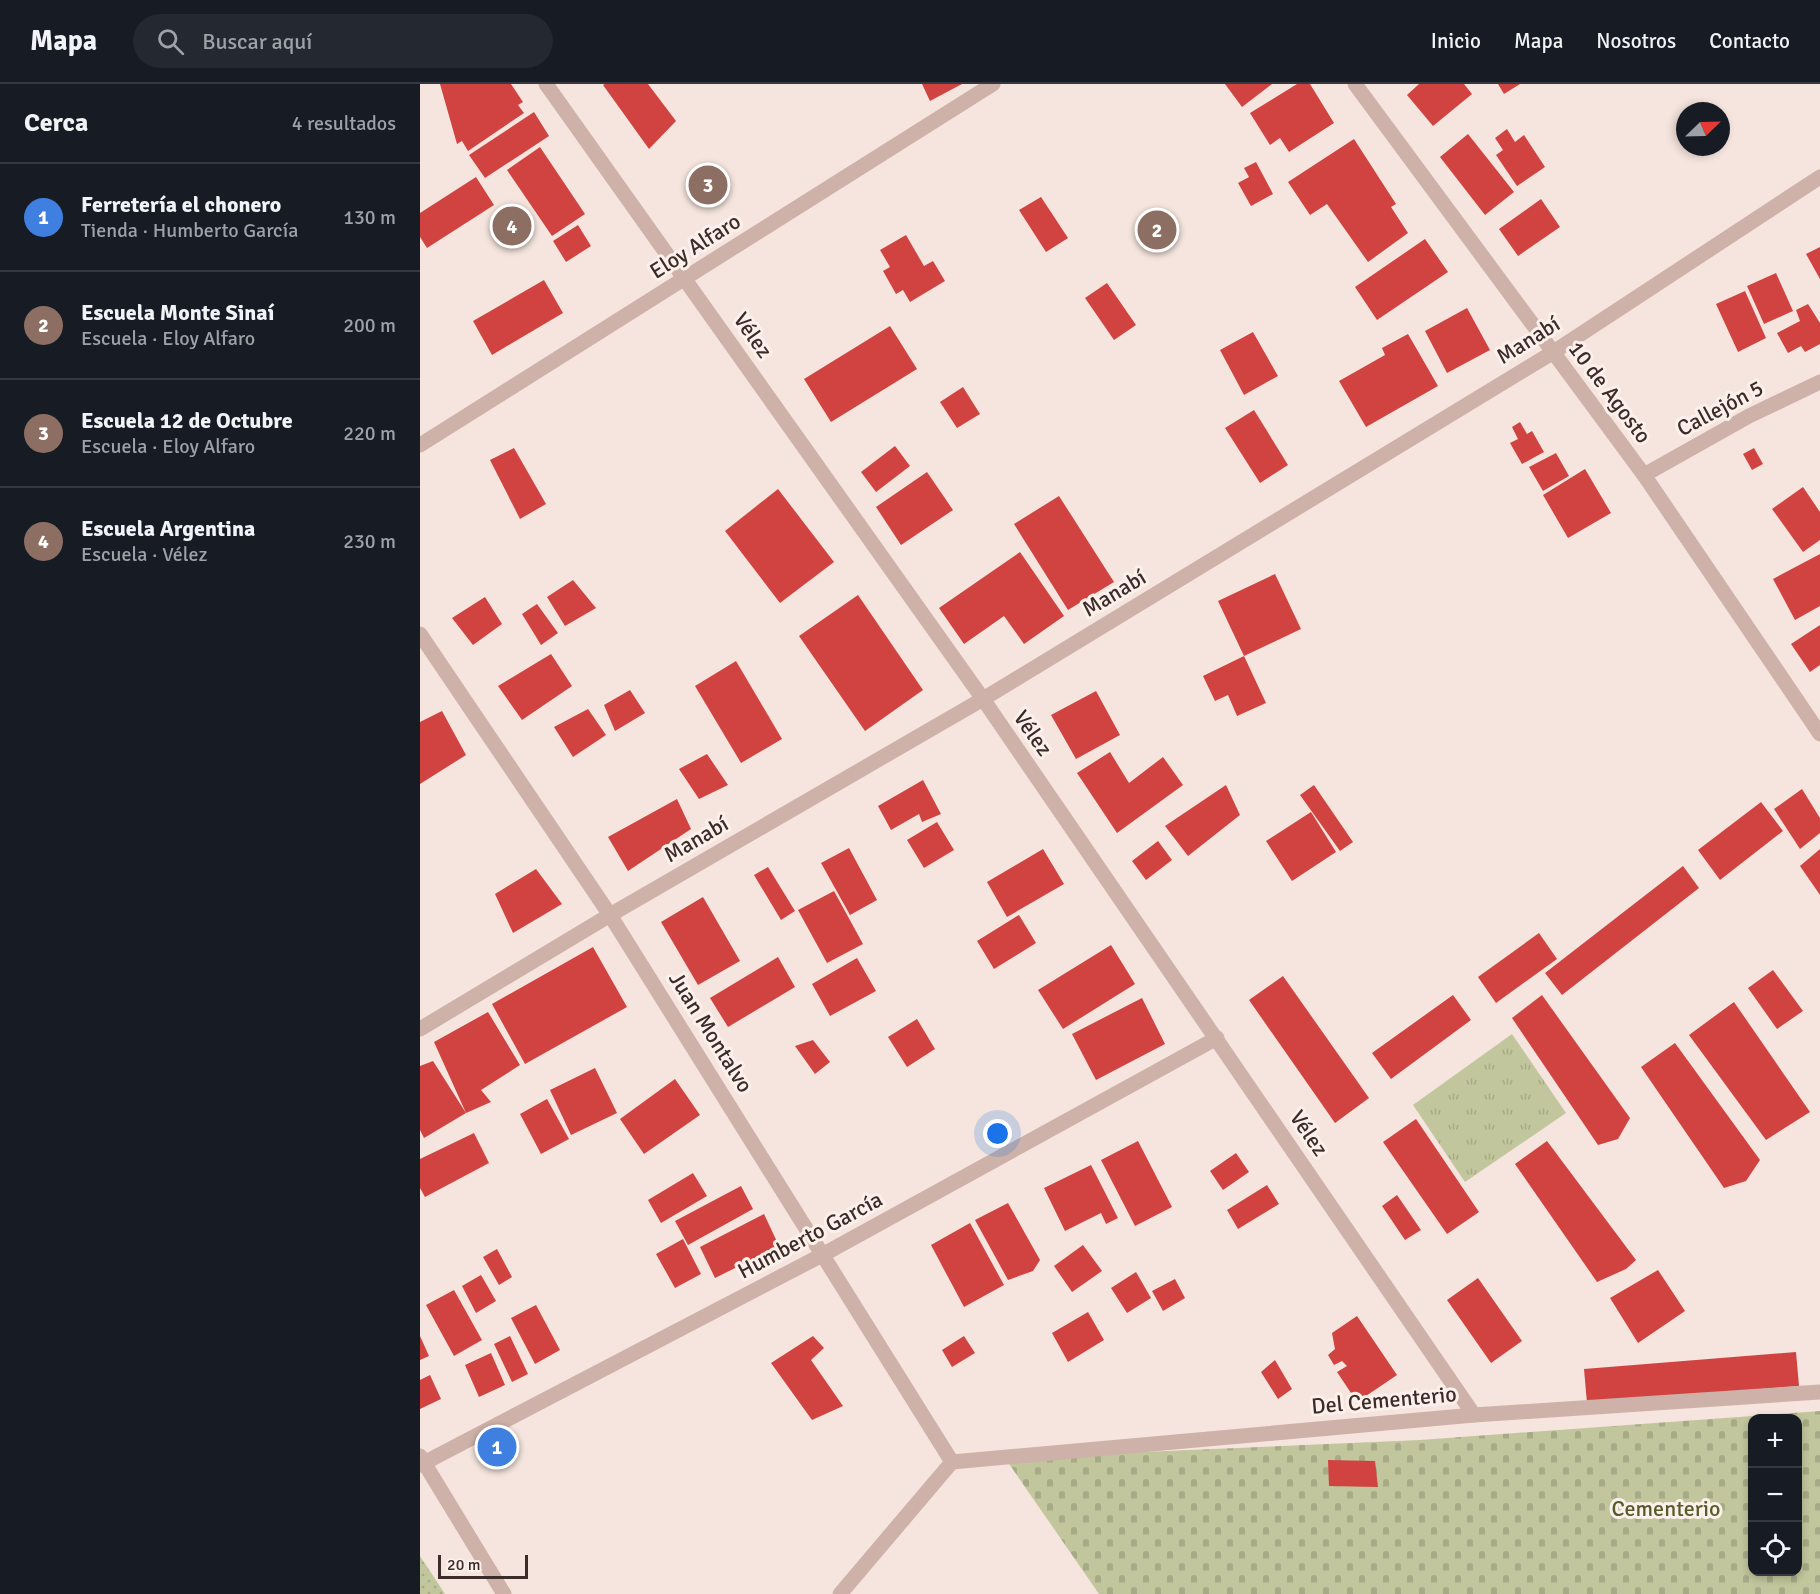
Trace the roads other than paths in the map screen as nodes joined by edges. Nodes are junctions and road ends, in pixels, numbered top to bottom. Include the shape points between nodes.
1 (546, 84) edge
2 (993, 84) edge
3 (1355, 84) edge
4 (1820, 177) edge
5 (686, 279) junction
6 (1552, 352) junction
7 (1820, 382) edge
8 (420, 445) edge
9 (1644, 475) junction
10 (420, 634) edge
11 (983, 699) junction
12 (1820, 734) edge
13 (610, 915) junction
14 (420, 1029) edge
15 (1217, 1038) junction
16 (824, 1254) junction
17 (1820, 1392) edge
18 (1474, 1414) junction
19 (421, 1461) edge
20 (952, 1462) junction
21 (504, 1594) edge
22 (840, 1594) edge

1 - 5 street, Vélez
2 - 5 street, Eloy Alfaro
3 - 6 street, 10 de Agosto
4 - 6 street, Manabí
5 - 8 street, Eloy Alfaro
5 - 11 street, Vélez
6 - 9 street, 10 de Agosto
6 - 11 street, Manabí
7 - 9 street, Callejón 5 via 1749,416
9 - 12 street, 10 de Agosto
10 - 13 street, Juan Montalvo
11 - 13 street, Manabí
11 - 15 street, Vélez
13 - 14 street, Manabí
13 - 16 street, Juan Montalvo
15 - 16 street, Humberto García
15 - 18 street, Vélez
16 - 19 street, Humberto García
16 - 20 street, Juan Montalvo
17 - 18 street, Del Cementerio
18 - 20 street, Del Cementerio
19 - 21 street
20 - 22 street

